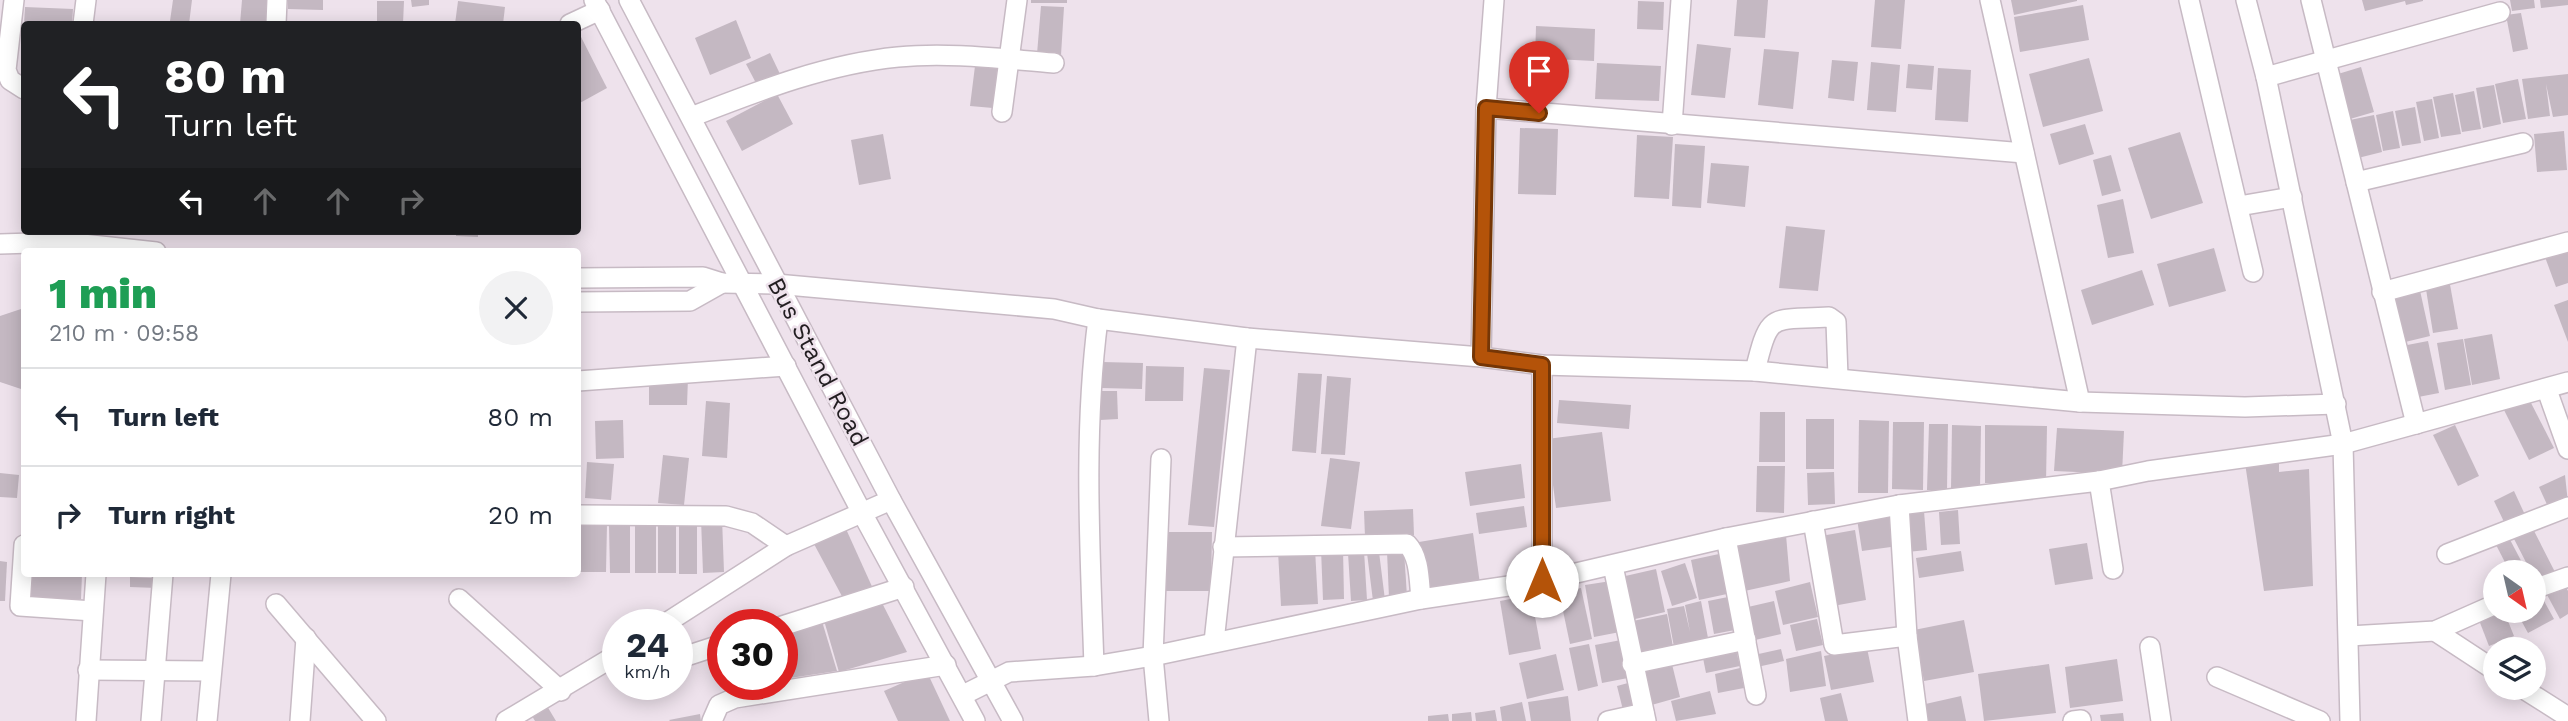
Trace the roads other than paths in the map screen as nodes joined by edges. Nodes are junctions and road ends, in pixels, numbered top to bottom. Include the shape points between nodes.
1 (13, 0) edge
2 (86, 0) edge
3 (277, 0) edge
4 (629, 0) edge
5 (1017, 0) edge
6 (1494, 0) edge
7 (1681, 0) edge
8 (1990, 0) edge
9 (2189, 0) edge
10 (2246, 0) edge
11 (2311, 0) edge
12 (597, 5) edge
13 (2500, 12) dead end
14 (83, 21) edge
15 (276, 21) edge
16 (574, 21) edge
17 (1009, 60) junction
18 (2327, 61) junction
19 (1054, 63) dead end
20 (2266, 78) junction
21 (21, 87) edge
22 (1486, 108) junction
23 (1002, 112) dead end
24 (691, 117) junction
25 (1672, 125) junction
26 (2523, 143) dead end
27 (2024, 153) junction
28 (2356, 182) junction
29 (2292, 197) junction
30 (2239, 206) junction
31 (2568, 242) edge
32 (0, 244) edge
33 (63, 247) edge
34 (83, 248) edge
35 (2253, 272) dead end
36 (581, 278) edge
37 (722, 284) junction
38 (776, 284) junction
39 (744, 285) junction
40 (2382, 292) junction
41 (581, 302) edge
42 (1098, 319) junction
43 (1247, 338) junction
44 (1481, 357) junction
45 (1542, 365) junction
46 (786, 366) junction
47 (1755, 371) junction
48 (1838, 377) junction
49 (581, 381) edge
50 (2568, 382) edge
51 (2547, 390) junction
52 (2080, 402) junction
53 (2336, 404) junction
54 (2416, 424) junction
55 (2343, 444) junction
56 (2568, 449) edge
57 (1161, 459) dead end
58 (2099, 481) junction
59 (891, 500) junction
60 (1899, 505) junction
61 (2568, 507) edge
62 (860, 511) junction
63 (581, 515) edge
64 (1813, 521) junction
65 (1726, 538) junction
66 (786, 546) junction
67 (1223, 547) junction
68 (2447, 554) dead end
69 (1613, 566) junction
70 (2113, 569) dead end
71 (22, 577) edge
72 (96, 577) edge
73 (163, 577) edge
74 (221, 577) edge
75 (2568, 577) edge
76 (1542, 581) junction
77 (2546, 585) edge
78 (904, 587) junction
79 (459, 599) dead end
80 (1422, 599) junction
81 (276, 604) dead end
82 (688, 609) edge
83 (2483, 610) edge
84 (93, 611) junction
85 (798, 621) edge
86 (2435, 631) junction
87 (1907, 636) junction
88 (2349, 636) junction
89 (306, 638) junction
90 (1746, 640) junction
91 (1214, 642) junction
92 (2150, 647) dead end
93 (1153, 656) junction
94 (2483, 662) edge
95 (602, 664) edge
96 (946, 664) junction
97 (1632, 664) junction
98 (1094, 666) junction
99 (154, 669) junction
100 (88, 670) junction
101 (210, 671) junction
102 (2217, 677) dead end
103 (993, 683) junction
104 (561, 691) junction
105 (963, 695) junction
106 (1756, 695) dead end
107 (2541, 700) edge
108 (1645, 717) edge
109 (2568, 717) edge
110 (86, 721) edge
111 (150, 721) edge
112 (207, 721) edge
113 (300, 721) edge
114 (376, 721) edge
115 (506, 721) edge
116 (712, 721) edge
117 (975, 721) edge
118 (1013, 721) edge
119 (1159, 721) edge
120 (1608, 721) edge
121 (1918, 721) edge
122 (2161, 721) edge
123 (2320, 721) edge
124 (2350, 721) edge

1 - 21 street via 6,71
2 - 14 street
3 - 15 street
4 - 24 street, Bus Stand Road
5 - 17 street
6 - 22 street
7 - 25 street
8 - 27 street
9 - 30 street
10 - 20 street
11 - 18 street
12 - 16 street
12 - 39 street, Bus Stand Road
13 - 18 street
17 - 19 street
17 - 23 street
17 - 24 street via 896,57 791,79
18 - 20 street
18 - 28 street
20 - 29 street
22 - 25 street
22 - 44 street
24 - 38 street, Bus Stand Road
25 - 27 street
26 - 28 street
27 - 52 street
28 - 40 street
29 - 30 street
29 - 53 street
30 - 35 street
31 - 40 street
32 - 33 street
33 - 34 street
36 - 37 street via 690,276
37 - 39 street
37 - 41 street via 690,301
38 - 39 street
38 - 42 street via 1044,309
38 - 59 street, Bus Stand Road
39 - 46 street, Bus Stand Road
40 - 54 street
42 - 43 street
42 - 98 street via 1089,387 1087,476
43 - 44 street
43 - 67 street
44 - 45 street
45 - 47 street
45 - 76 street
46 - 49 street
46 - 62 street, Bus Stand Road
47 - 48 street
47 - 48 street via 1770,324 1829,317 1836,322
48 - 52 street
50 - 51 street
51 - 54 street
51 - 56 street
52 - 53 street via 2245,407
53 - 55 street
54 - 55 street
55 - 58 street
55 - 88 street
57 - 93 street
58 - 60 street
58 - 70 street
59 - 62 street
59 - 103 street, Bus Stand Road
60 - 64 street
60 - 87 street
61 - 68 street
62 - 66 street
62 - 78 street, Bus Stand Road
63 - 66 street via 726,516 752,523
64 - 65 street
64 - 87 street via 1835,645
65 - 69 street
65 - 90 street
66 - 82 street
67 - 80 street via 1407,544 1416,560
67 - 91 street
69 - 76 street
69 - 97 street
71 - 84 street via 20,606
72 - 84 street
73 - 99 street
74 - 101 street
75 - 77 street
76 - 80 street
78 - 85 street
78 - 96 street, Bus Stand Road
79 - 104 street
80 - 91 street
81 - 89 street
83 - 86 street
84 - 100 street
86 - 88 street
86 - 94 street
87 - 121 street
88 - 124 street
89 - 113 street
89 - 114 street
90 - 97 street
90 - 106 street
91 - 93 street
92 - 122 street
93 - 98 street
93 - 119 street
95 - 104 street
96 - 105 street, Bus Stand Road
96 - 116 street via 735,698 719,705
97 - 108 street
98 - 103 street via 1009,672
99 - 100 street
99 - 101 street
99 - 111 street
100 - 110 street
101 - 112 street
102 - 123 street
103 - 105 street
103 - 118 street, Bus Stand Road
104 - 115 street
105 - 117 street, Bus Stand Road
107 - 109 street
108 - 120 street

